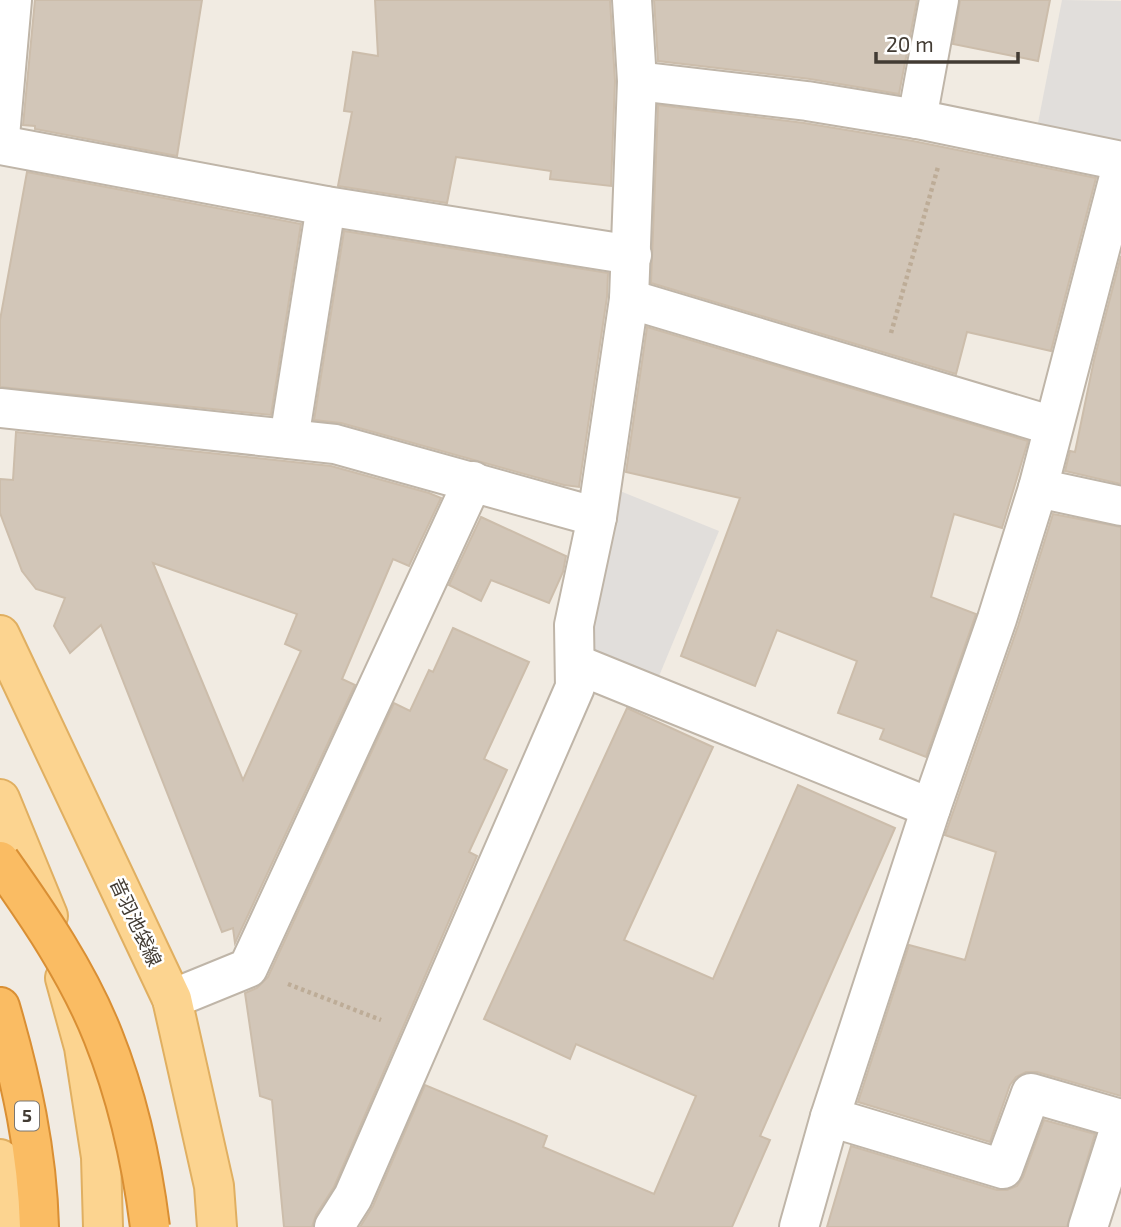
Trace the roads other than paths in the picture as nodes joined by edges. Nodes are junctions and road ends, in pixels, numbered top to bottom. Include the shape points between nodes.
1 (12, 0) edge
2 (632, 0) edge
3 (939, 0) edge
4 (637, 81) junction
5 (933, 122) junction
6 (0, 136) edge
7 (0, 145) edge
8 (1121, 161) edge
9 (1121, 169) edge
10 (326, 206) junction
11 (632, 255) junction
12 (629, 299) junction
13 (0, 408) edge
14 (1054, 426) junction
15 (289, 439) junction
16 (473, 481) junction
17 (1038, 488) junction
18 (1121, 506) edge
19 (597, 517) junction
20 (0, 635) edge
21 (576, 664) junction
22 (0, 799) edge
23 (931, 808) junction
24 (0, 861) edge
25 (172, 999) junction
26 (0, 1007) edge
27 (830, 1117) junction
28 (1121, 1121) edge
29 (0, 1159) edge
30 (6, 1227) edge
31 (39, 1227) edge
32 (103, 1227) edge
33 (150, 1227) edge
34 (217, 1227) edge
35 (334, 1227) edge
36 (799, 1227) edge
37 (1088, 1227) edge

1 - 6 street
2 - 4 street
3 - 5 street
4 - 5 street via 807,101
4 - 11 street
5 - 8 street
7 - 10 street
9 - 14 street
10 - 11 street
10 - 15 street
11 - 12 street
12 - 14 street
12 - 19 street
13 - 15 street
14 - 17 street
15 - 16 street via 335,444
16 - 19 street
16 - 25 street via 248,968
17 - 18 street
17 - 23 street
19 - 21 street via 574,625
20 - 25 main road, 音羽池袋線
21 - 23 street
21 - 35 street via 575,687 353,1197
22 - 32 main road via 46,909 84,1047 101,1157
23 - 27 street
24 - 33 highway, bridge via 72,972 103,1036 143,1176
25 - 34 main road, 音羽池袋線 via 214,1186
26 - 31 highway, 5 via 30,1128
27 - 28 street via 1003,1169 1031,1093
27 - 36 street
28 - 37 street
29 - 30 main road

